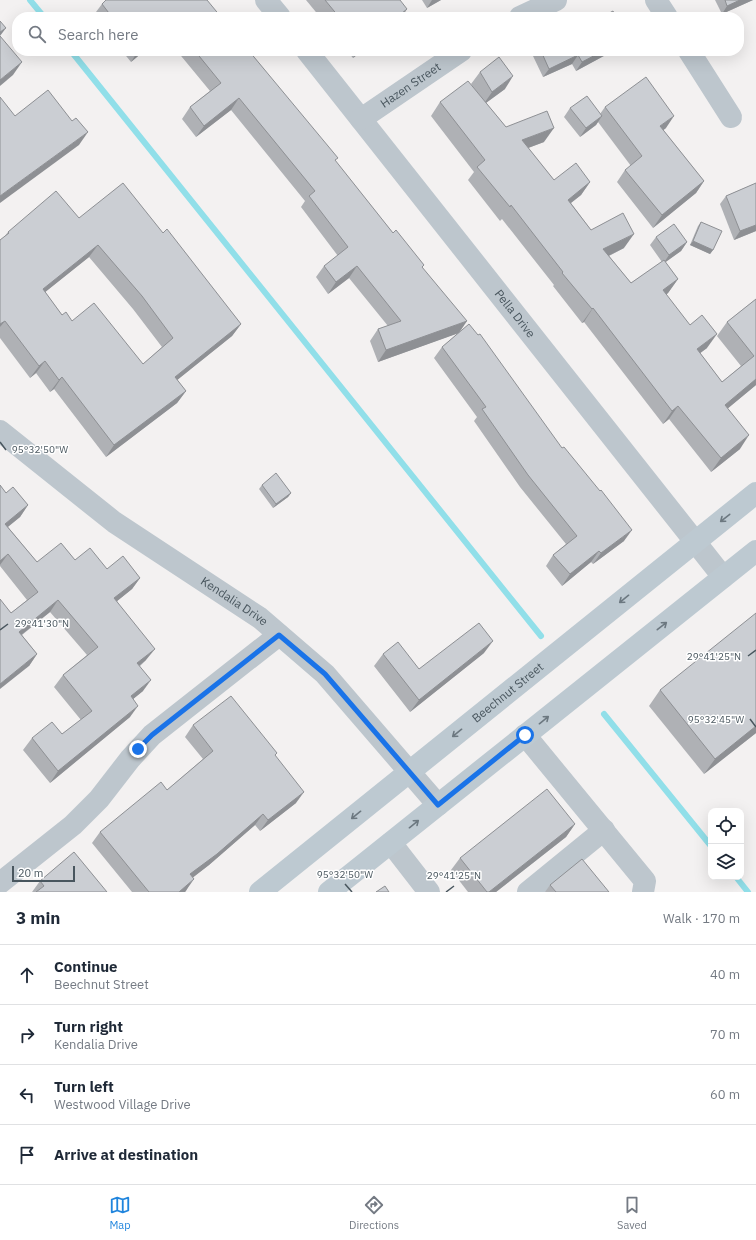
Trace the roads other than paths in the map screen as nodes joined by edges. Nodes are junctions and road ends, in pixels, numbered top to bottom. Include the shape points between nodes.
1 (266, 0) edge
2 (556, 0) edge
3 (656, 0) edge
4 (276, 12) edge
5 (531, 12) edge
6 (664, 12) edge
7 (311, 56) edge
8 (454, 56) edge
9 (692, 56) edge
10 (731, 117) dead end
11 (361, 119) junction
12 (0, 431) edge
13 (756, 493) edge
14 (696, 541) junction
15 (756, 551) edge
16 (724, 577) junction
17 (279, 635) junction
18 (525, 735) junction
19 (410, 772) junction
20 (438, 805) junction
21 (604, 830) junction
22 (391, 843) junction
23 (0, 883) edge
24 (260, 892) edge
25 (329, 892) edge
26 (429, 892) edge
27 (528, 892) edge
28 (643, 892) edge

1 - 4 street
2 - 5 street
3 - 6 street
7 - 11 street, Pella Drive
8 - 11 street, Hazen Street
9 - 10 street
11 - 14 street, Pella Drive
12 - 17 street, Kendalia Drive via 114,522 260,618
13 -> 14 main road, Beechnut Street
14 - 16 street, Pella Drive
14 -> 19 main road, Beechnut Street
15 - 16 main road
18 -> 16 main road
17 - 19 street, Kendalia Drive via 325,674
17 - 23 street via 152,735 99,799 73,825
18 - 20 main road
18 - 21 street
19 - 20 street, Kendalia Drive
19 -> 24 main road, Beechnut Street
22 -> 20 main road
21 - 27 street
21 - 28 street via 645,881
22 - 25 main road
22 - 26 street

